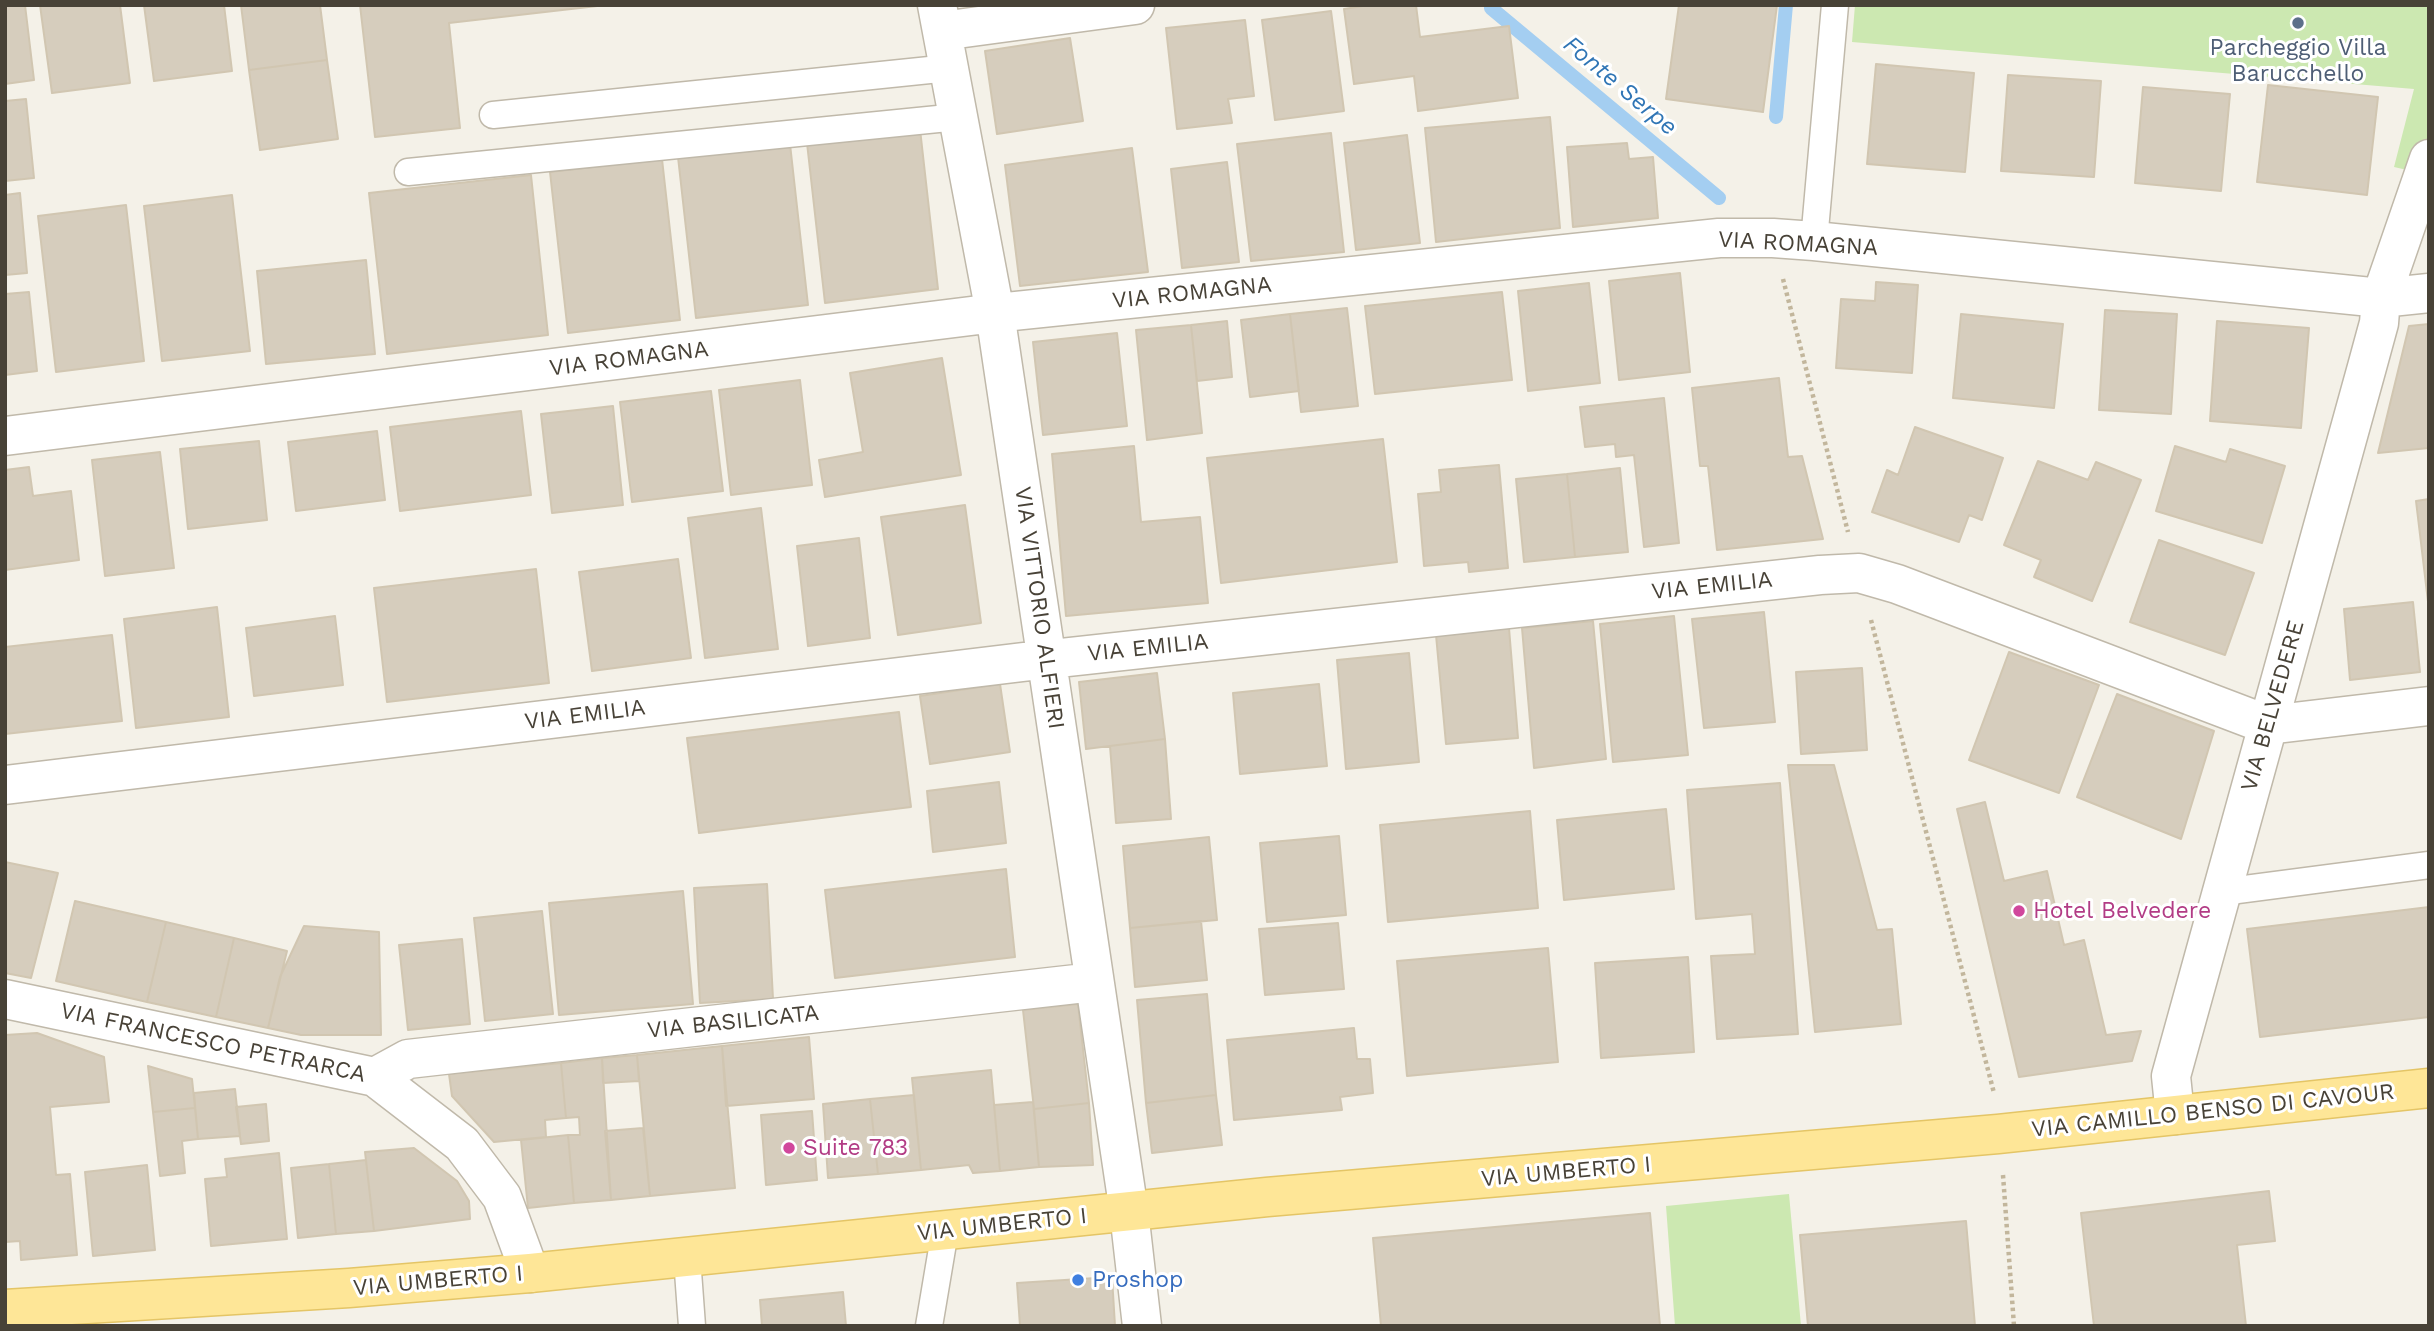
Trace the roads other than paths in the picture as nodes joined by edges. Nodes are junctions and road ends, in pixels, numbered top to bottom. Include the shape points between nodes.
1 (1135, 5) edge
2 (1835, 5) edge
3 (939, 18) edge
4 (949, 68) junction
5 (493, 115) dead end
6 (958, 117) junction
7 (2429, 159) edge
8 (408, 172) dead end
9 (1814, 241) junction
10 (2429, 293) edge
11 (2381, 298) junction
12 (995, 313) junction
13 (5, 436) edge
14 (1046, 659) junction
15 (2429, 706) edge
16 (2268, 725) junction
17 (5, 785) edge
18 (2429, 865) edge
19 (2222, 892) junction
20 (1094, 982) junction
21 (5, 999) edge
22 (375, 1077) junction
23 (2429, 1088) edge
24 (2175, 1115) junction
25 (1998, 1134) joint
26 (1129, 1212) junction
27 (945, 1231) junction
28 (687, 1258) junction
29 (530, 1273) junction
30 (5, 1309) edge
31 (68, 1316) edge
32 (692, 1326) edge
33 (929, 1326) edge
34 (1142, 1326) edge

1 - 3 street
2 - 9 lane
3 - 4 street, VIA VITTORIO ALFIERI
4 - 5 lane
4 - 6 street, VIA VITTORIO ALFIERI
6 - 8 lane
6 - 12 street, VIA VITTORIO ALFIERI
7 - 11 street, VIA BELVEDERE
9 - 11 street, VIA ROMAGNA
9 - 12 street, VIA ROMAGNA via 1718,237
10 - 11 street, VIA ROMAGNA
11 - 16 street, VIA BELVEDERE via 2379,323
12 - 13 street, VIA ROMAGNA
12 - 14 street, VIA VITTORIO ALFIERI
14 - 16 street, VIA EMILIA via 1859,573
14 - 17 street, VIA EMILIA
14 - 20 street, VIA VITTORIO ALFIERI
15 - 16 street
16 - 19 street, VIA BELVEDERE
18 - 19 lane
19 - 24 street, VIA BELVEDERE via 2171,1076
20 - 22 street, VIA BASILICATA via 408,1059
20 - 26 street, VIA VITTORIO ALFIERI
21 - 22 street, VIA FRANCESCO PETRARCA
22 - 29 street, VIA FRANCESCO PETRARCA via 462,1144 502,1197
23 - 24 main road, VIA CAMILLO BENSO DI CAVOUR
24 - 25 main road, VIA CAMILLO BENSO DI CAVOUR
25 - 26 main road, VIA UMBERTO I
26 - 27 main road, VIA UMBERTO I
26 - 34 street, VIA VITTORIO ALFIERI
27 - 28 main road, VIA UMBERTO I
27 - 33 lane
28 - 29 main road, VIA UMBERTO I
28 - 32 lane
29 - 31 main road, VIA UMBERTO I
30 - 31 main road, VIA UMBERTO I

